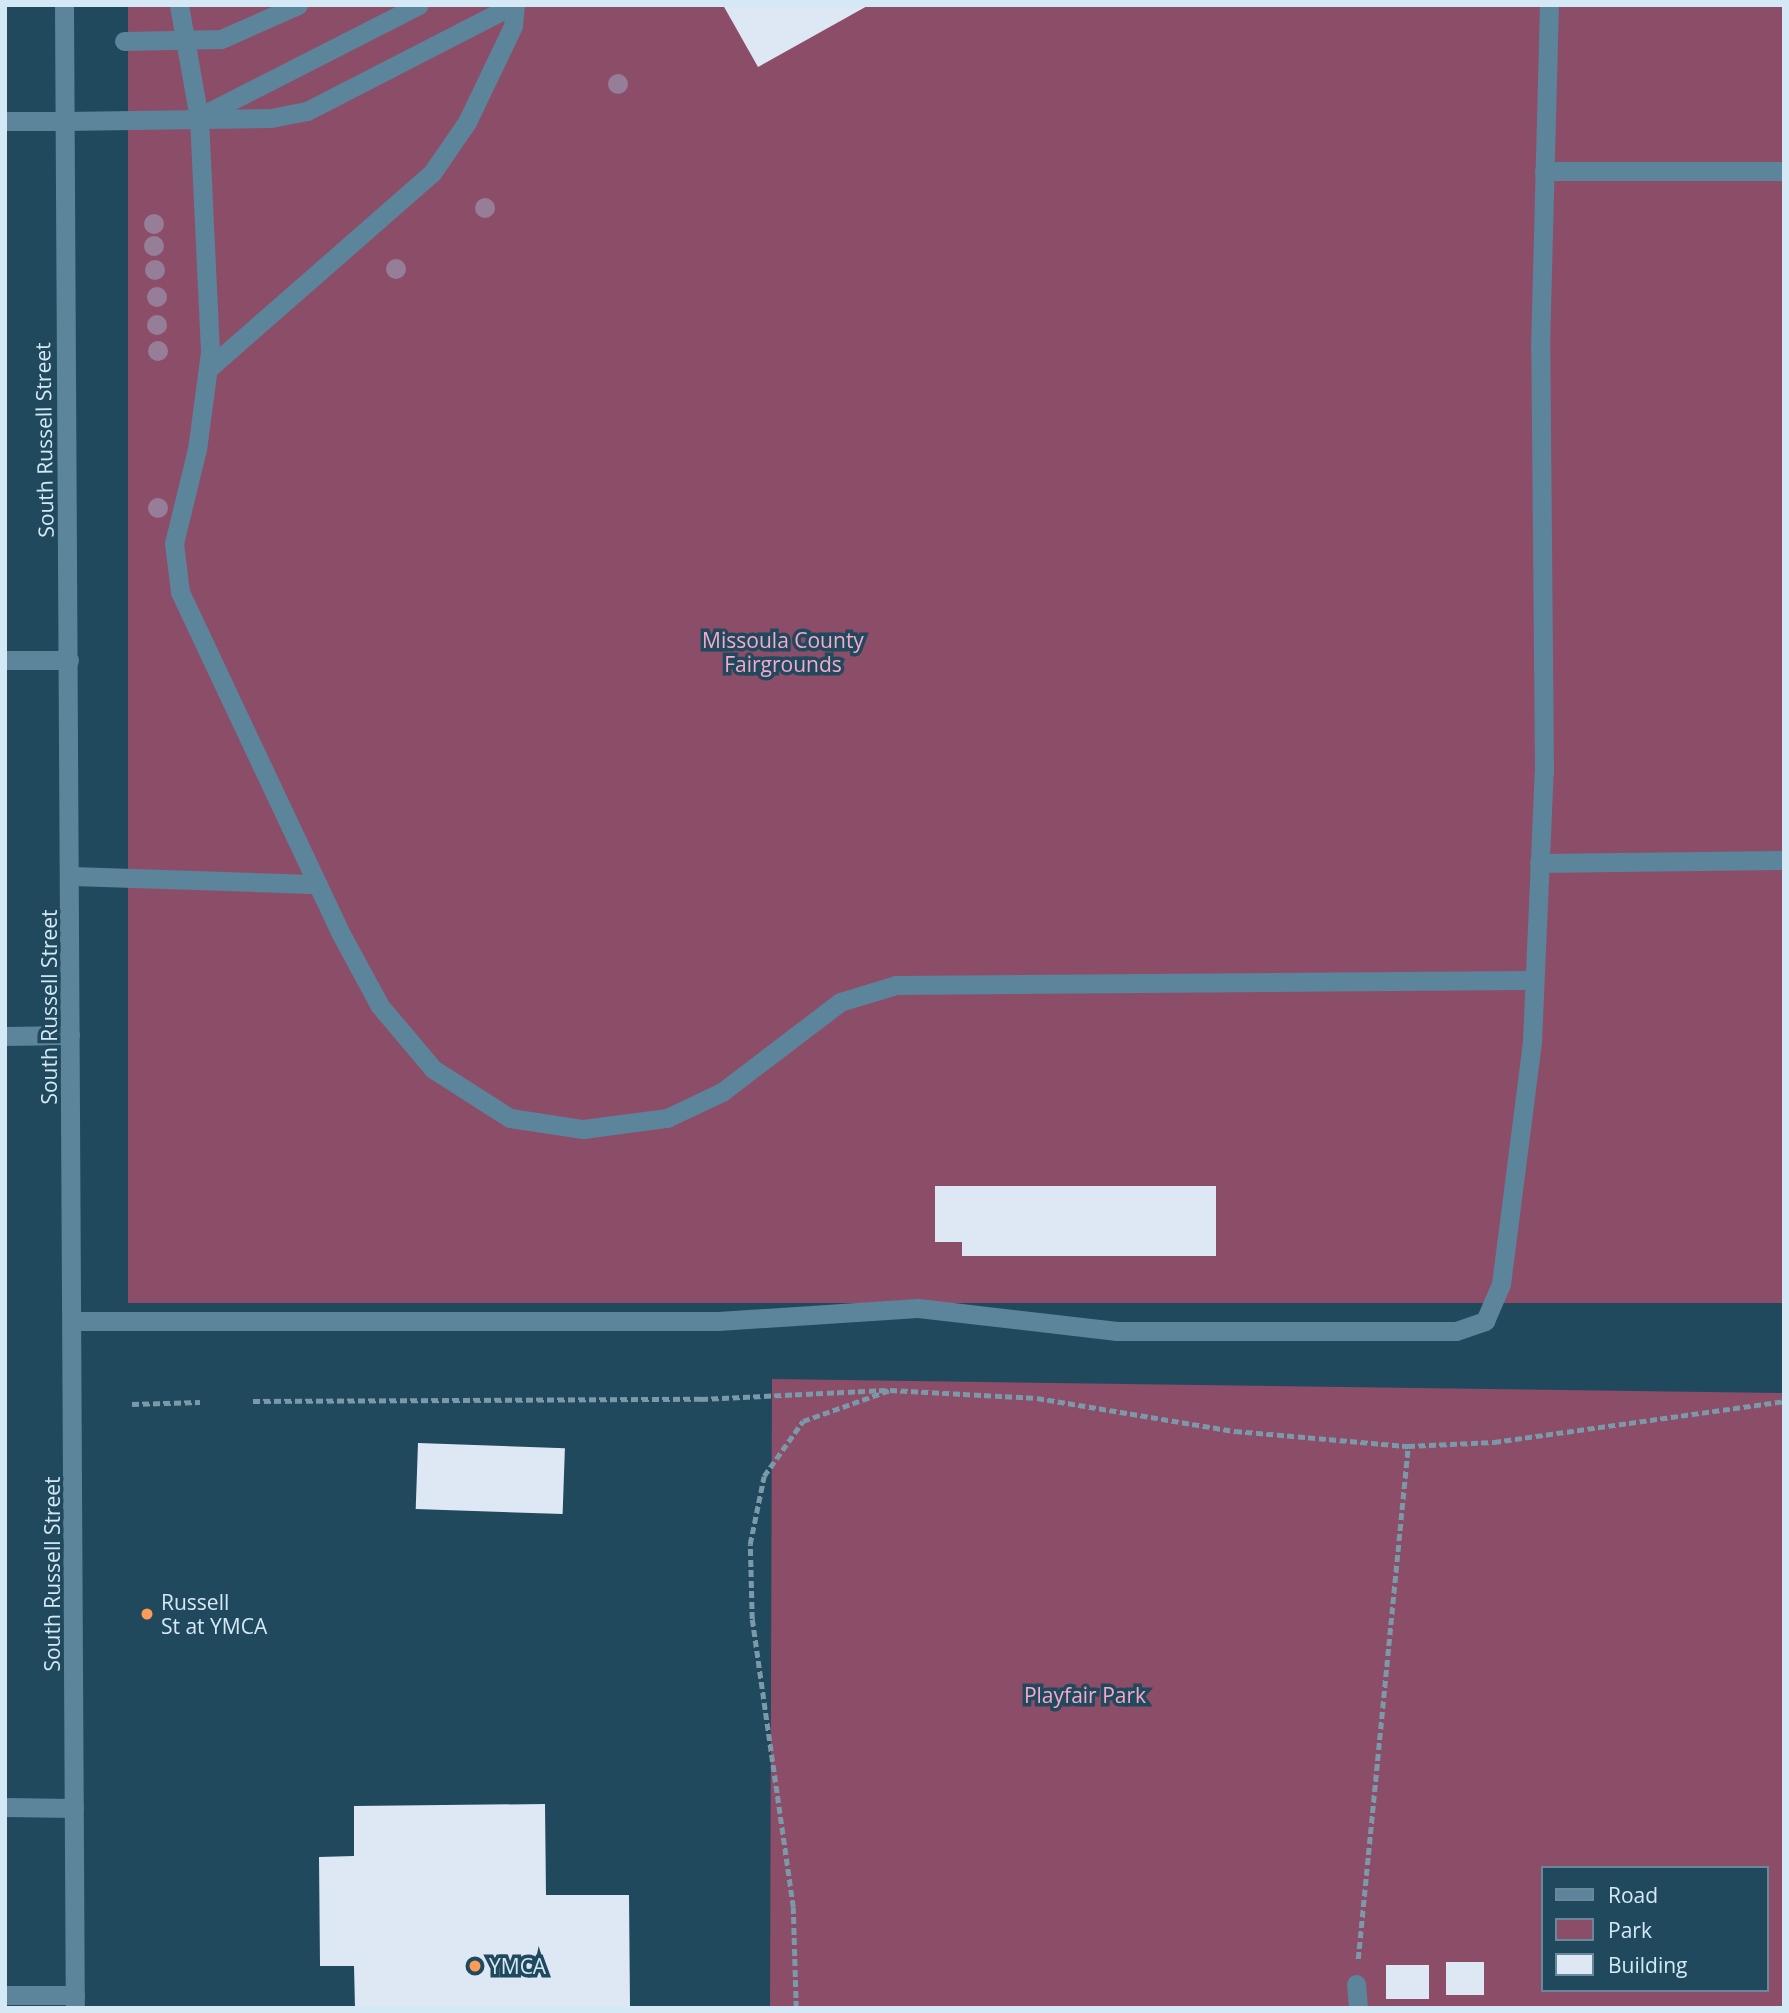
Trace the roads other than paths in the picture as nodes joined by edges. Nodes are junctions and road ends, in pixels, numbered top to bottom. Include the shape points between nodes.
1 (64, 5) edge
2 (179, 5) edge
3 (298, 5) edge
4 (419, 5) edge
5 (514, 5) edge
6 (1549, 5) edge
7 (124, 41) dead end
8 (183, 42) junction
9 (199, 117) junction
10 (5, 121) edge
11 (64, 121) junction
12 (1544, 171) junction
13 (1784, 171) edge
14 (208, 369) junction
15 (5, 660) edge
16 (69, 660) junction
17 (1784, 860) edge
18 (1539, 863) junction
19 (72, 876) junction
20 (318, 884) junction
21 (1534, 980) junction
22 (71, 1035) junction
23 (5, 1036) edge
24 (75, 1321) junction
25 (5, 1807) edge
26 (74, 1808) junction
27 (1356, 1984) road end
28 (5, 1995) edge
29 (75, 2001) edge
30 (1358, 2008) edge

1 - 11 main road, South Russell Street
2 - 8 main road
3 - 8 main road via 251,30
4 - 9 main road
5 - 9 main road via 307,111 271,118
5 - 14 main road via 513,26 467,122 432,173
6 - 12 main road
7 - 8 main road
8 - 9 main road
9 - 11 main road
9 - 14 main road
10 - 11 main road
11 - 16 main road, South Russell Street
12 - 13 main road
12 - 18 main road
14 - 20 main road via 174,543 180,592
15 - 16 main road
16 - 19 main road, South Russell Street
17 - 18 main road
18 - 21 main road
19 - 20 main road
19 - 22 main road, South Russell Street
20 - 21 main road via 380,1006 433,1069 510,1118 583,1129 678,1113 722,1092 840,1002 896,985
21 - 24 main road via 1501,1284 1485,1321 1455,1331 1117,1331 918,1308 718,1321
22 - 23 main road
22 - 24 main road, South Russell Street
24 - 26 main road, South Russell Street
25 - 26 main road
26 - 29 main road, South Russell Street
27 - 30 main road
28 - 29 main road

